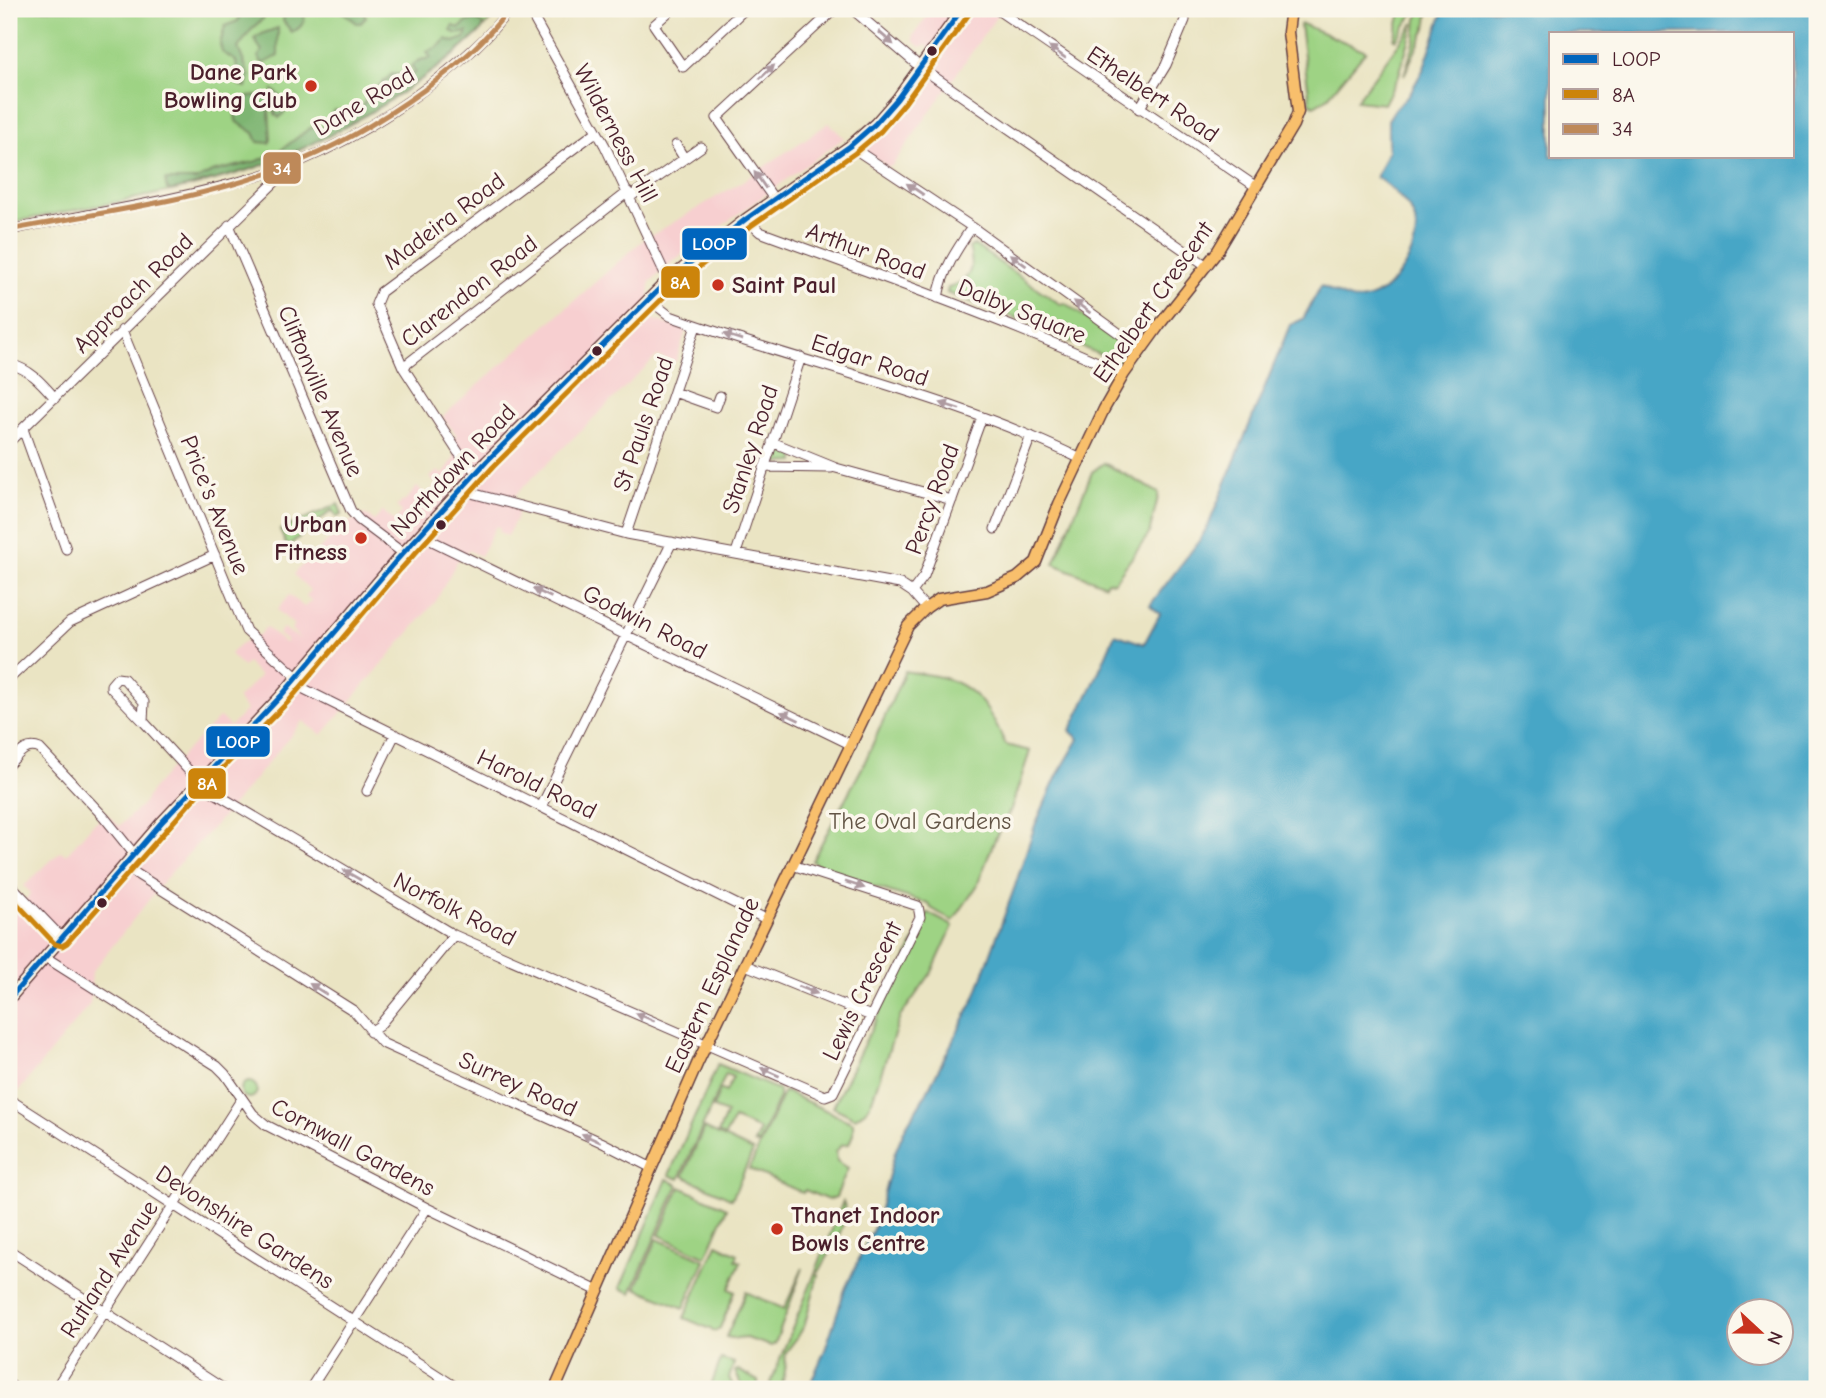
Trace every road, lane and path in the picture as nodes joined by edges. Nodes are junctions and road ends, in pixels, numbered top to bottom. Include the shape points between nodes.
1 (509, 9) edge
2 (523, 9) edge
3 (672, 9) edge
4 (745, 9) edge
5 (835, 9) edge
6 (852, 9) edge
7 (962, 9) edge
8 (996, 9) edge
9 (1291, 9) edge
10 (1185, 20) dead end
11 (920, 67) junction
12 (1139, 108) junction
13 (596, 132) junction
14 (676, 145) dead end
15 (850, 146) junction
16 (701, 147) dead end
17 (684, 158) junction
18 (278, 169) junction
19 (1255, 186) junction
20 (629, 195) junction
21 (774, 199) junction
22 (746, 219) junction
23 (229, 225) junction
24 (972, 227) junction
25 (9, 230) edge
26 (1207, 266) junction
27 (668, 280) junction
28 (938, 298) junction
29 (648, 299) junction
30 (696, 326) junction
31 (122, 330) junction
32 (1141, 349) junction
33 (801, 357) junction
34 (9, 364) edge
35 (403, 367) junction
36 (1125, 374) junction
37 (674, 392) junction
38 (720, 396) dead end
39 (55, 398) junction
40 (982, 416) junction
41 (23, 429) junction
42 (1031, 436) junction
43 (9, 442) edge
44 (772, 442) junction
45 (1081, 459) junction
46 (764, 467) junction
47 (836, 468) junction
48 (477, 472) junction
49 (463, 488) junction
50 (952, 500) junction
51 (995, 529) dead end
52 (626, 534) junction
53 (420, 535) junction
54 (672, 542) junction
55 (66, 550) dead end
56 (736, 553) junction
57 (403, 554) junction
58 (215, 555) junction
59 (912, 592) junction
60 (926, 608) junction
61 (626, 634) junction
62 (9, 678) edge
63 (294, 680) junction
64 (143, 721) junction
65 (394, 736) junction
66 (852, 745) junction
67 (9, 764) edge
68 (200, 780) junction
69 (367, 791) dead end
70 (541, 807) junction
71 (134, 854) junction
72 (792, 865) junction
73 (124, 866) junction
74 (9, 883) edge
75 (766, 919) junction
76 (454, 935) junction
77 (61, 937) junction
78 (45, 957) junction
79 (745, 965) junction
80 (9, 999) edge
81 (871, 1016) junction
82 (370, 1032) junction
83 (707, 1044) junction
84 (833, 1093) joint
85 (9, 1099) edge
86 (242, 1100) junction
87 (652, 1168) junction
88 (174, 1204) junction
89 (427, 1208) junction
90 (9, 1250) edge
91 (598, 1291) junction
92 (105, 1312) junction
93 (354, 1321) junction
94 (9, 1384) edge
95 (16, 1389) edge
96 (55, 1389) edge
97 (224, 1389) edge
98 (310, 1389) edge
99 (459, 1389) edge
100 (555, 1389) edge

1 - 18 street, Dane Road via 488,36 411,99 337,144
2 - 13 street, Wilderness Hill via 533,18
3 - 4 street via 654,25 683,67
21 -> 5 street via 717,118
6 -> 11 street
7 - 11 main road, Northdown Road
12 -> 8 street, Ethelbert Road
9 - 19 main road, Ethelbert Crescent via 1288,32 1298,112
10 - 12 street via 1168,61
11 - 15 main road, Northdown Road via 887,111
11 - 26 street
12 - 19 street, Ethelbert Road
13 - 20 street, Wilderness Hill
13 - 35 street, Madeira Road via 381,292 376,304
14 - 17 street
15 - 21 main road, Northdown Road
24 -> 15 street
16 - 17 street, Clarendon Road
17 - 20 street, Clarendon Road
18 - 23 street, Approach Road via 279,177
18 - 25 street, Dane Road via 169,198
19 - 26 main road, Ethelbert Crescent
20 - 27 street, Wilderness Hill
20 - 35 street, Clarendon Road
21 - 22 main road, Northdown Road
22 - 27 main road, Northdown Road
22 - 28 street, Arthur Road via 760,232
23 - 31 street, Approach Road
23 - 57 street, Cliftonville Avenue via 351,511
24 - 28 street, Dalby Square via 948,265
32 -> 24 street, Dalby Square
26 - 32 main road, Ethelbert Crescent
27 - 29 main road, Northdown Road
28 - 36 street, Dalby Square
29 - 30 street, Edgar Road via 670,316
29 - 48 main road, Northdown Road
33 -> 30 street, Edgar Road
30 - 37 street, St Pauls Road
31 - 39 street, Approach Road
31 - 58 street, Price's Avenue
32 - 36 main road, Ethelbert Crescent
40 -> 33 street, Edgar Road
33 - 44 street, Stanley Road
34 - 39 street via 33,374
35 - 48 street, Clarendon Road via 458,452
36 - 45 main road, Ethelbert Crescent
37 - 38 street via 716,407
37 - 52 street, St Pauls Road
39 - 41 street, Approach Road
40 - 42 street, Edgar Road
40 - 50 street, Percy Road
41 - 43 street, Approach Road
41 - 55 street
42 - 45 street, Edgar Road
42 - 51 street
44 - 46 street, Stanley Road
44 - 47 street
45 - 60 main road, Ethelbert Crescent via 1041,552 1028,570 981,593 948,597
46 - 47 street
46 - 56 street, Stanley Road
47 - 50 street
48 - 49 main road, Northdown Road
49 - 52 street
49 - 53 main road, Northdown Road
50 - 59 street, Percy Road via 924,576
52 - 54 street
53 - 57 main road, Northdown Road
61 -> 53 street, Godwin Road
54 - 56 street
54 - 61 street
56 - 59 street via 900,584
57 - 63 main road, Northdown Road
58 - 62 street via 70,622
58 - 63 street, Price's Avenue via 247,631
59 - 60 street
60 - 66 main road, Eastern Esplanade via 908,626
66 -> 61 street, Godwin Road
61 - 70 street
63 - 65 street, Harold Road
63 - 68 main road, Northdown Road
64 - 64 street, Norfolk Road via 113,691 114,680 124,679 144,702
64 - 68 street, Norfolk Road
65 - 69 street
65 - 70 street, Harold Road
66 - 72 main road, Eastern Esplanade
67 - 71 street via 26,748 40,749
68 - 71 main road, Northdown Road
76 -> 68 street, Norfolk Road via 244,812
70 - 75 street, Harold Road
71 - 73 main road, Northdown Road
72 - 75 main road, Eastern Esplanade
72 -> 81 street, Lewis Crescent via 918,906 920,917
73 - 77 main road, Northdown Road
82 -> 73 street, Surrey Road via 354,1012
74 - 77 street
75 - 79 main road, Eastern Esplanade
76 - 82 street
83 -> 76 street, Norfolk Road
77 - 78 main road, Northdown Road
78 - 80 main road, Northdown Road
78 - 86 street, Cornwall Gardens via 217,1066
79 -> 81 street
79 - 83 main road, Eastern Esplanade
81 - 84 street, Lewis Crescent
87 -> 82 street, Surrey Road via 382,1042
84 -> 83 street, Norfolk Road via 825,1096
83 - 87 main road, Eastern Esplanade
85 - 88 street, Devonshire Gardens
86 - 88 street, Rutland Avenue
86 - 89 street, Cornwall Gardens via 266,1125
87 - 91 main road, Eastern Esplanade
88 - 92 street, Rutland Avenue
88 - 93 street, Devonshire Gardens
89 - 91 street, Cornwall Gardens
89 - 93 street
90 - 92 street
91 - 100 main road, Eastern Esplanade
92 - 96 street, Rutland Avenue
92 - 97 street
93 - 98 street
93 - 99 street, Devonshire Gardens
94 - 95 street

